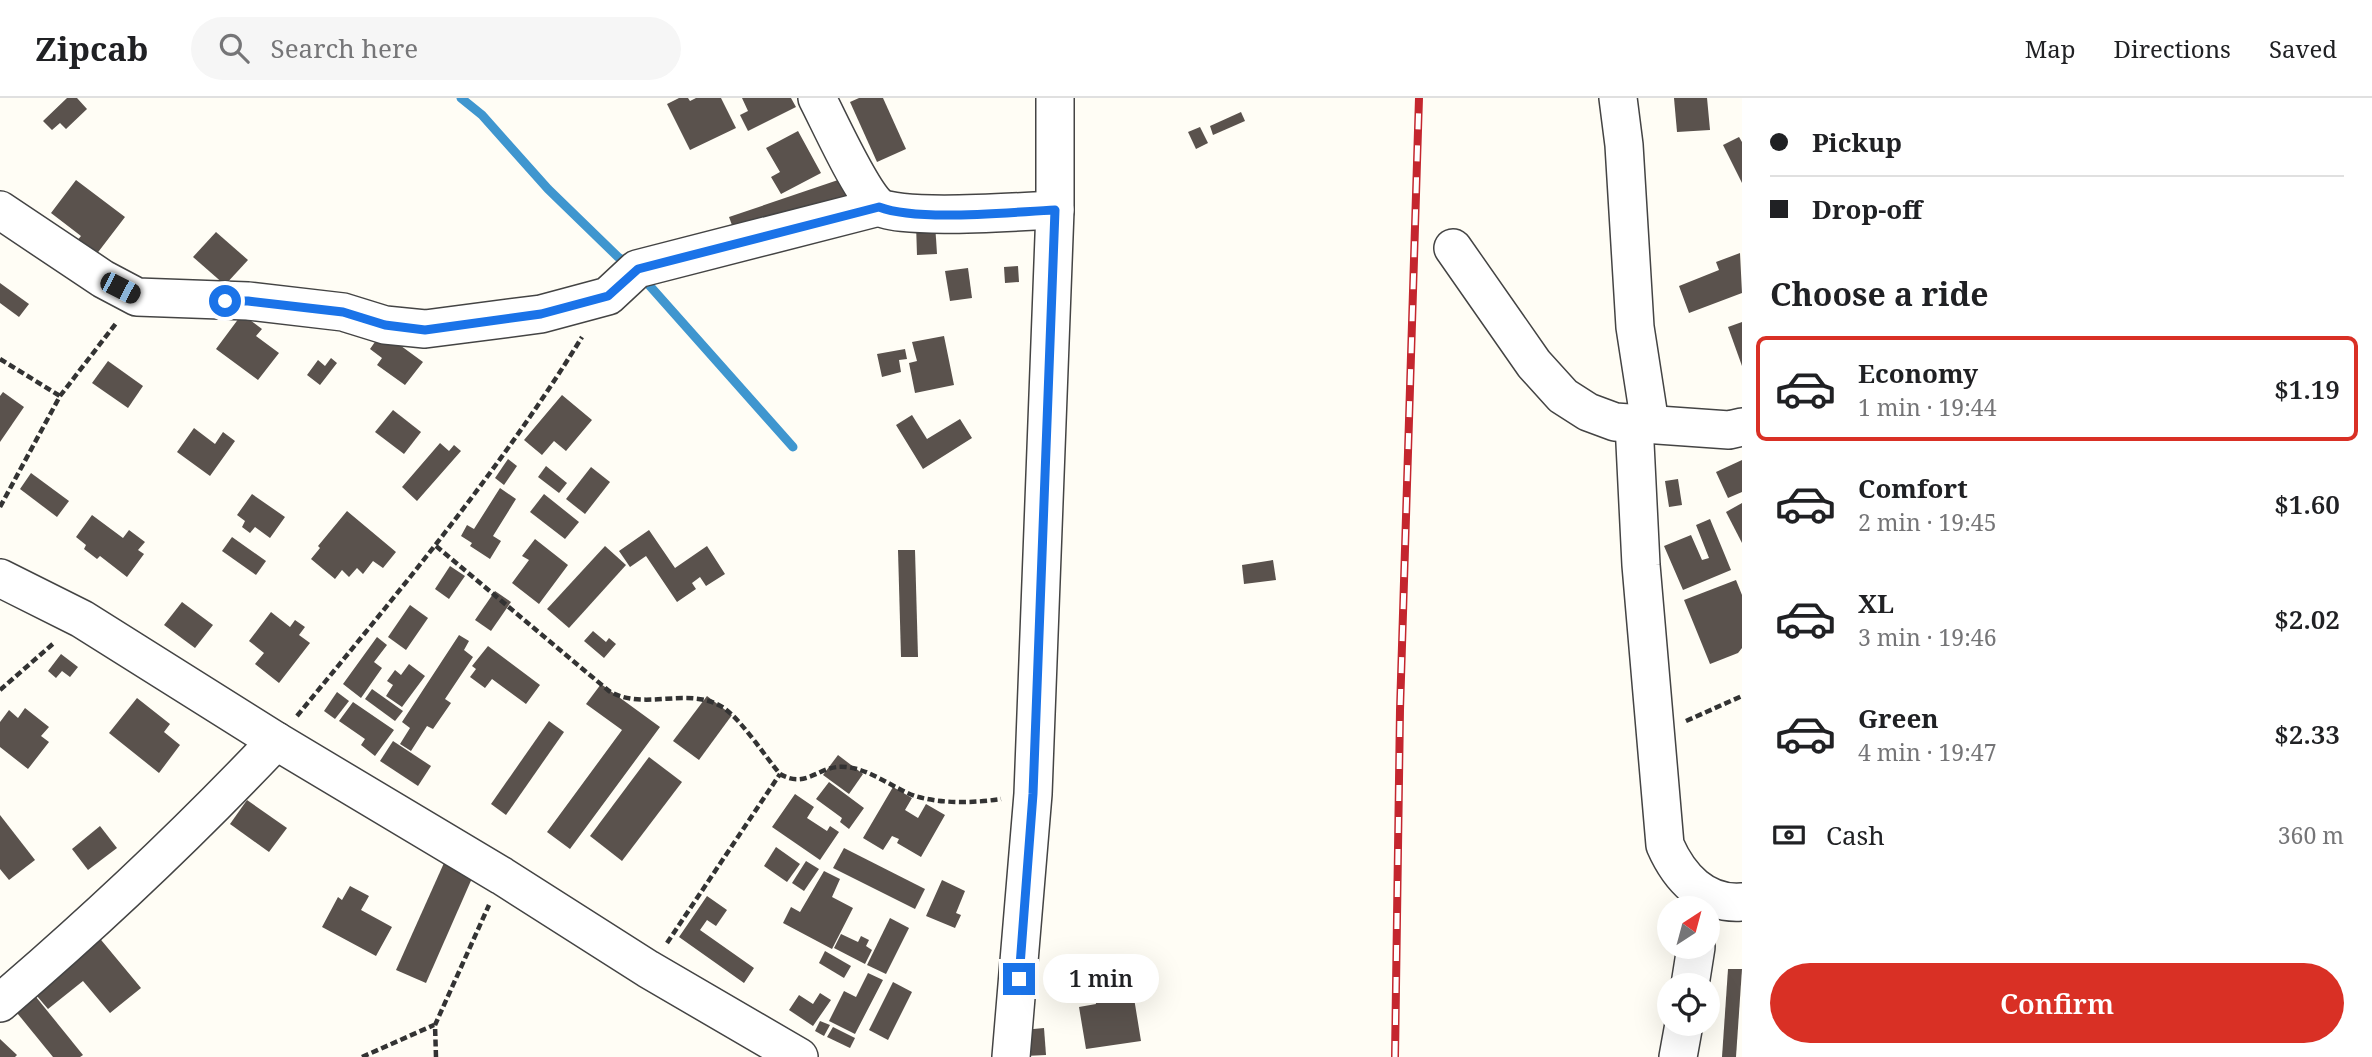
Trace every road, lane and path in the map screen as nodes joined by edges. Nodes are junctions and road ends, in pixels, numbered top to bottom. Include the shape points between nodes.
1 (817, 98) edge
2 (1055, 98) edge
3 (1618, 98) edge
4 (879, 207) junction
5 (0, 210) edge
6 (1055, 210) junction
7 (1453, 248) dead end
8 (608, 296) junction
9 (137, 297) junction
10 (0, 359) edge
11 (60, 396) junction
12 (1642, 424) junction
13 (1742, 427) edge
14 (0, 507) edge
15 (436, 546) junction
16 (0, 578) edge
17 (82, 619) junction
18 (0, 690) edge
19 (1742, 696) edge
20 (1657, 734) junction
21 (276, 741) junction
22 (780, 774) junction
23 (1033, 794) junction
24 (502, 876) junction
25 (1699, 896) edge
26 (1720, 902) edge
27 (1742, 902) edge
28 (649, 969) junction
29 (0, 1003) edge
30 (435, 1025) junction
31 (1682, 1036) edge
32 (362, 1057) edge
33 (436, 1057) edge
34 (799, 1057) edge
35 (1011, 1057) edge
36 (1678, 1057) edge

1 - 4 street
2 - 6 street
3 - 12 street
4 - 6 street via 894,212 980,214
4 - 8 street via 638,269
5 - 9 street
6 - 23 street
7 - 12 street via 1534,364 1563,396 1606,418
8 - 9 street via 541,314 425,330 385,325 343,312 248,301
8 - 15 path via 541,400
9 - 11 path
10 - 11 path
11 - 14 path
12 - 13 street
12 - 20 street via 1641,565
15 - 21 path
15 - 22 path via 609,691 637,700 711,701 730,713
16 - 17 street
17 - 18 path
17 - 21 street
19 - 20 path
20 - 25 street via 1665,845 1676,870
21 - 24 street
21 - 29 street via 184,838
22 - 23 path via 796,781 845,766 915,796 964,802
22 - 28 path
23 - 35 street
24 - 28 street
24 - 30 path
26 - 27 street
28 - 34 street
30 - 32 path
30 - 33 path
31 - 36 street

